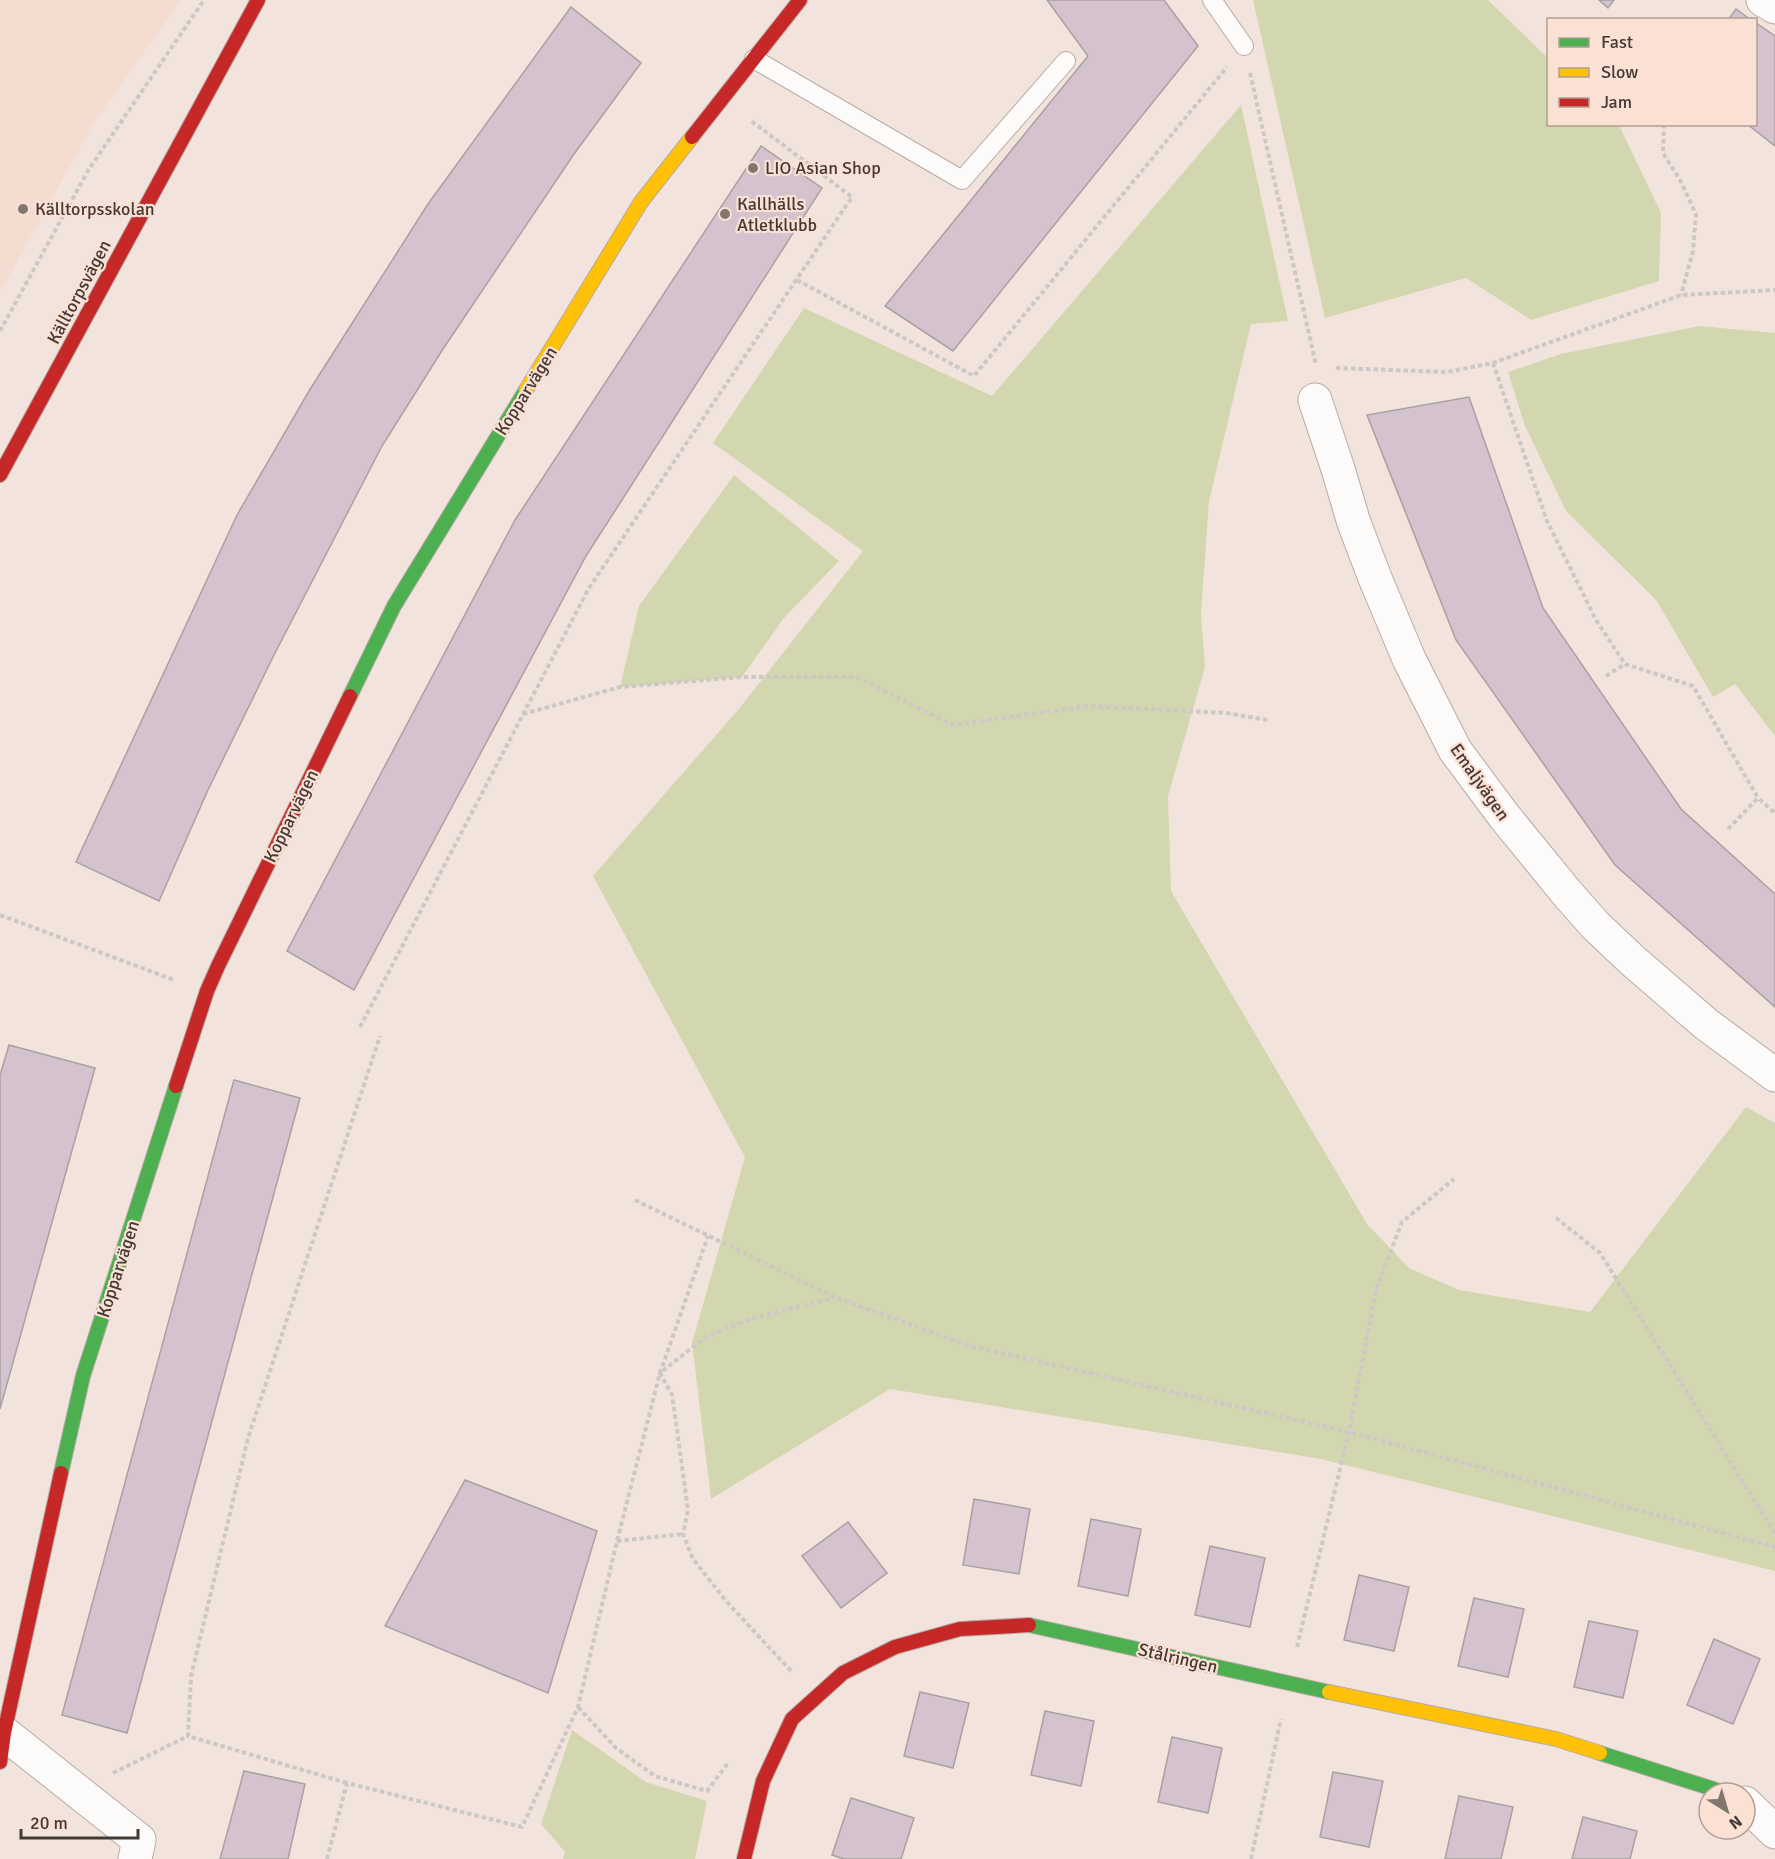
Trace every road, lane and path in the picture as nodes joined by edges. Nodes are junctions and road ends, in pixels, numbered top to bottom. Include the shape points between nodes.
1 (204, 0) edge
2 (258, 0) edge
3 (800, 0) edge
4 (1212, 0) edge
5 (1763, 0) edge
6 (1775, 8) edge
7 (1244, 46) junction
8 (754, 59) junction
9 (1066, 61) dead end
10 (722, 99) junction
11 (1664, 126) edge
12 (796, 280) junction
13 (1775, 290) edge
14 (1681, 295) junction
15 (0, 331) edge
16 (1493, 363) junction
17 (1316, 368) dead end
18 (1328, 368) dead end
19 (1315, 400) dead end
20 (0, 475) edge
21 (1625, 664) junction
22 (1606, 676) dead end
23 (523, 714) junction
24 (1268, 720) dead end
25 (1758, 798) junction
26 (1775, 813) edge
27 (1728, 830) dead end
28 (0, 915) edge
29 (207, 991) junction
30 (360, 1027) dead end
31 (380, 1036) dead end
32 (1775, 1075) edge
33 (1454, 1179) dead end
34 (635, 1200) dead end
35 (1556, 1218) dead end
36 (708, 1236) junction
37 (834, 1298) junction
38 (660, 1373) junction
39 (1349, 1432) junction
40 (1775, 1533) edge
41 (683, 1534) junction
42 (617, 1541) junction
43 (1775, 1548) edge
44 (1288, 1683) junction
45 (815, 1698) junction
46 (578, 1707) junction
47 (188, 1736) junction
48 (2, 1747) edge
49 (735, 1755) dead end
50 (347, 1783) junction
51 (1697, 1784) edge
52 (77, 1790) junction
53 (1757, 1815) edge
54 (1775, 1832) edge
55 (135, 1859) edge
56 (327, 1859) edge
57 (744, 1859) edge
58 (1251, 1859) edge

1 - 15 path via 89,169
2 - 20 street, Källtorpsvägen
3 - 8 street, Kopparvägen
4 - 7 lane
5 - 6 street
7 - 12 path via 974,376
7 - 17 path
8 - 9 lane via 962,180
8 - 10 street, Kopparvägen
10 - 12 path via 852,197
10 - 29 street, Kopparvägen via 641,202 394,606
11 - 14 path via 1663,153 1696,214 1693,251
12 - 23 path via 589,588
13 - 14 path
14 - 16 path
16 - 18 path via 1447,372
16 - 21 path via 1547,521 1596,620
19 - 32 street, Emaljvägen via 1375,578 1408,659 1455,750 1595,925 1706,1024
21 - 22 path
21 - 25 path via 1693,686
23 - 24 path via 620,687 742,677 856,677 952,725 1088,706 1226,713
23 - 30 path
25 - 26 path
25 - 27 path
28 - 29 path
29 - 48 street, Kopparvägen via 83,1376
31 - 47 path via 248,1438 191,1676
33 - 39 path via 1402,1222 1394,1241 1376,1290
34 - 36 path
35 - 40 path via 1600,1253
36 - 37 path
36 - 38 path
37 - 38 path via 753,1318 707,1336
37 - 39 path via 970,1346
38 - 41 path via 672,1395 675,1415 688,1510
38 - 42 path
39 - 43 path
39 - 44 path
41 - 42 path
41 - 45 path via 693,1559 713,1584
42 - 46 path
44 - 45 street, Stålringen via 1026,1624 960,1629 895,1647 843,1673
44 - 51 street, Stålringen via 1556,1739
44 - 58 path
45 - 57 street, Stålringen via 792,1719 764,1781
46 - 49 path via 616,1748 655,1776 707,1791
46 - 50 path via 522,1827
47 - 50 path
47 - 52 path
48 - 52 street, Kopparvägen
50 - 56 path
52 - 55 street, Kopparvägen via 140,1840
53 - 54 street

